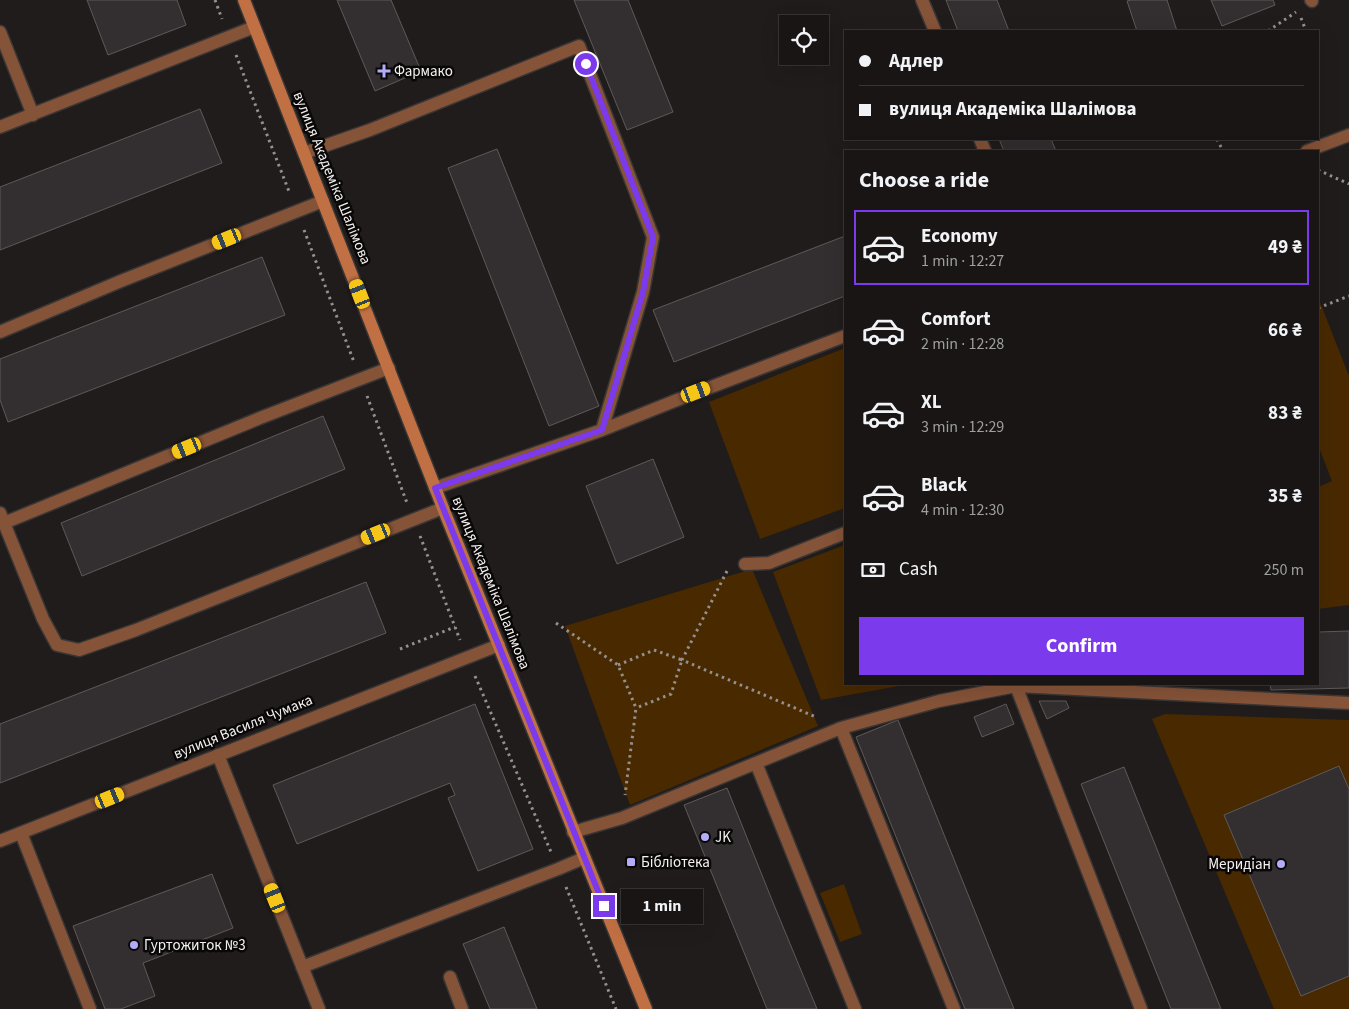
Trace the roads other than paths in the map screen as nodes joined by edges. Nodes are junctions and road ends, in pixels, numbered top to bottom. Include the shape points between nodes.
1 (244, 0) edge
2 (922, 0) edge
3 (254, 27) junction
4 (935, 30) edge
5 (0, 32) edge
6 (32, 115) junction
7 (0, 127) edge
8 (1349, 135) edge
9 (1310, 150) edge
10 (304, 153) junction
11 (323, 200) junction
12 (0, 332) edge
13 (844, 336) edge
14 (389, 368) junction
15 (602, 430) junction
16 (435, 488) junction
17 (443, 508) junction
18 (2, 518) edge
19 (844, 532) edge
20 (745, 564) dead end
21 (499, 645) junction
22 (1021, 685) edge
23 (1349, 703) edge
24 (841, 728) junction
25 (218, 755) junction
26 (756, 763) junction
27 (574, 832) junction
28 (21, 833) junction
29 (0, 841) edge
30 (584, 858) junction
31 (302, 967) junction
32 (450, 977) dead end
33 (90, 1009) edge
34 (319, 1009) edge
35 (462, 1009) edge
36 (646, 1009) edge
37 (855, 1009) edge
38 (954, 1009) edge
39 (1141, 1009) edge

1 - 3 street, вулиця Академіка Шалімова
2 - 4 street
3 - 6 street
3 - 10 street, вулиця Академіка Шалімова
5 - 6 street
6 - 7 street
8 - 9 street
10 - 11 street, вулиця Академіка Шалімова
10 - 15 street via 579,46 653,237 643,292
11 - 12 street
11 - 14 street, вулиця Академіка Шалімова
13 - 15 street
14 - 16 street, вулиця Академіка Шалімова
14 - 18 street
15 - 16 street
16 - 17 street, вулиця Академіка Шалімова
17 - 18 street via 79,650 57,645
17 - 21 street, вулиця Академіка Шалімова
19 - 20 street via 769,563
21 - 25 street, вулиця Василя Чумака
21 - 27 street, вулиця Академіка Шалімова
22 - 23 street
22 - 24 street via 939,701
22 - 39 street
24 - 26 street
24 - 38 street
25 - 28 street, вулиця Василя Чумака
25 - 31 street
26 - 27 street via 622,818
26 - 37 street
27 - 30 street, вулиця Академіка Шалімова
28 - 29 street, вулиця Василя Чумака
28 - 33 street
30 - 31 street
30 - 36 street, вулиця Академіка Шалімова
31 - 34 street
32 - 35 street

